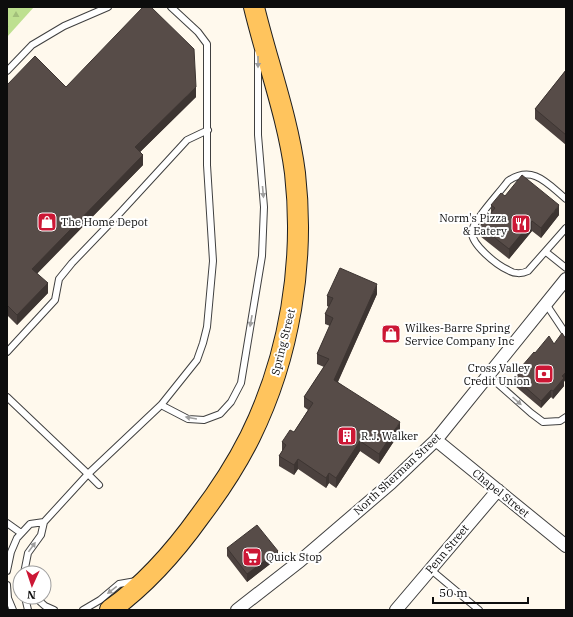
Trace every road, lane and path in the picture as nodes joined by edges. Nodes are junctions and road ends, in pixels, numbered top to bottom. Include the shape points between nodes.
1 (108, 7) edge
2 (171, 7) edge
3 (256, 15) edge
4 (7, 71) edge
5 (208, 130) junction
6 (566, 200) edge
7 (566, 228) edge
8 (546, 252) junction
9 (566, 268) edge
10 (566, 279) edge
11 (546, 304) junction
12 (566, 334) edge
13 (7, 352) edge
14 (488, 375) junction
15 (7, 397) edge
16 (161, 405) junction
17 (566, 417) edge
18 (436, 440) junction
19 (88, 474) junction
20 (99, 485) dead end
21 (498, 490) junction
22 (44, 522) junction
23 (7, 523) edge
24 (21, 533) junction
25 (566, 546) edge
26 (26, 565) edge
27 (430, 569) junction
28 (7, 571) edge
29 (146, 580) junction
30 (7, 585) edge
31 (8, 598) junction
32 (44, 605) edge
33 (8, 610) edge
34 (13, 610) edge
35 (54, 610) edge
36 (83, 610) edge
37 (110, 610) edge
38 (237, 610) edge
39 (396, 610) edge
40 (479, 610) edge

1 - 4 lane via 64,26 32,45
2 - 5 lane via 207,44
3 -> 16 lane via 258,135 264,207 262,256 240,383 231,402 220,414 204,420 188,419
3 - 29 main road, Spring Street via 285,125 294,172 298,215 293,298 284,346 269,393 253,430 222,486 169,556
5 - 13 lane via 187,140 72,263 59,279 55,300
5 - 16 lane via 207,165 213,261 207,327 197,360
6 - 8 lane via 541,178 533,174 522,174 508,181 472,230 475,244 508,271 523,274
7 - 8 lane
8 - 9 lane
10 - 11 street, North Sherman Street
11 - 12 lane
11 - 14 street, North Sherman Street
14 -> 17 lane via 543,422 560,421
14 - 18 street, North Sherman Street
15 - 19 lane
16 - 19 lane
18 - 21 street, Chapel Street
18 - 38 street, North Sherman Street via 324,541
19 - 20 lane
19 - 22 lane
21 - 25 street, Chapel Street
21 - 27 street, Penn Street
22 - 24 lane via 30,524
26 -> 22 lane via 28,553 41,534
23 - 24 lane
24 - 28 lane via 11,552
27 - 39 street, Penn Street
27 - 40 lane
29 -> 36 lane via 119,584
29 - 37 main road, Spring Street
30 - 31 lane
31 - 33 lane
31 - 34 lane
32 - 35 lane

